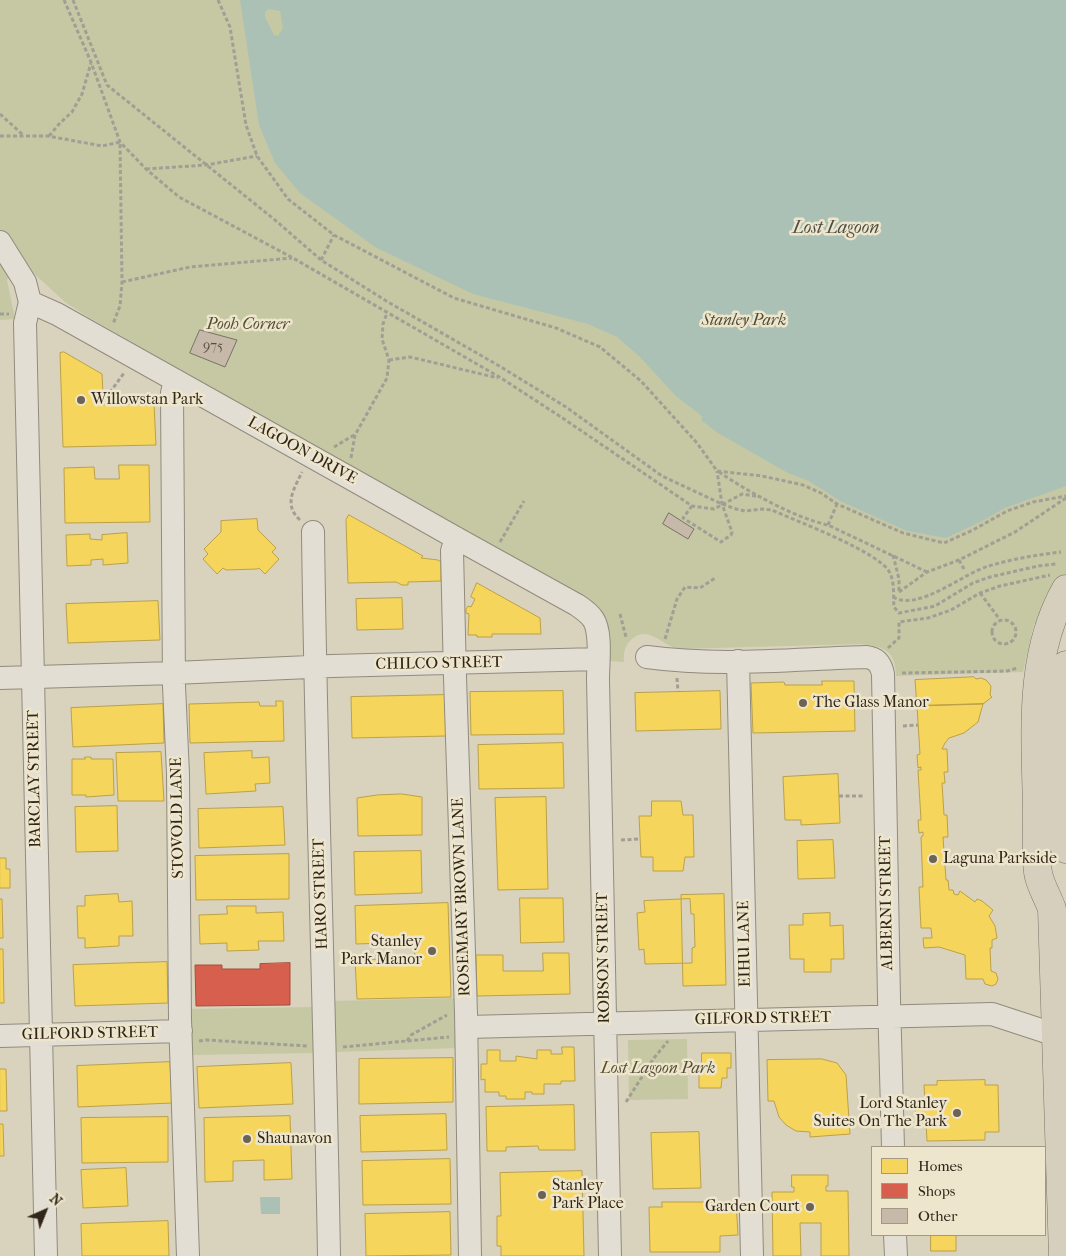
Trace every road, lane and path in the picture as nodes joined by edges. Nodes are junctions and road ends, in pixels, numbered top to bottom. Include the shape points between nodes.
1 (64, 0) edge
2 (73, 0) edge
3 (218, 0) edge
4 (91, 62) junction
5 (0, 114) edge
6 (0, 136) edge
7 (23, 136) junction
8 (48, 136) junction
9 (120, 142) junction
10 (256, 156) junction
11 (206, 165) junction
12 (146, 169) junction
13 (334, 234) junction
14 (0, 242) edge
15 (292, 258) junction
16 (320, 260) junction
17 (122, 282) junction
18 (30, 302) junction
19 (387, 312) junction
20 (111, 329) dead end
21 (389, 360) junction
22 (126, 370) dead end
23 (501, 378) junction
24 (175, 380) junction
25 (100, 399) dead end
26 (355, 435) junction
27 (330, 453) dead end
28 (350, 463) dead end
29 (305, 466) dead end
30 (717, 471) junction
31 (761, 497) junction
32 (1066, 497) edge
33 (524, 501) dead end
34 (722, 504) junction
35 (837, 504) junction
36 (692, 506) junction
37 (293, 514) dead end
38 (828, 525) junction
39 (313, 532) dead end
40 (456, 538) junction
41 (498, 546) dead end
42 (1061, 552) dead end
43 (893, 555) junction
44 (959, 560) junction
45 (1056, 564) dead end
46 (964, 569) dead end
47 (927, 572) junction
48 (715, 578) dead end
49 (1060, 582) edge
50 (980, 593) junction
51 (893, 597) junction
52 (620, 614) dead end
53 (1000, 621) junction
54 (626, 637) dead end
55 (899, 638) dead end
56 (664, 641) dead end
57 (647, 657) dead end
58 (598, 659) junction
59 (738, 662) junction
60 (454, 664) junction
61 (315, 666) junction
62 (1007, 671) dead end
63 (1065, 671) edge
64 (174, 673) junction
65 (901, 673) dead end
66 (33, 677) junction
67 (0, 678) edge
68 (678, 684) dead end
69 (678, 692) dead end
70 (902, 726) dead end
71 (918, 726) dead end
72 (839, 796) dead end
73 (864, 796) dead end
74 (640, 839) dead end
75 (621, 840) dead end
76 (1066, 849) edge
77 (1059, 898) edge
78 (890, 1017) junction
79 (746, 1019) junction
80 (467, 1020) junction
81 (606, 1024) junction
82 (181, 1031) junction
83 (41, 1035) junction
84 (673, 1035) dead end
85 (1056, 1035) junction
86 (0, 1036) edge
87 (406, 1042) junction
88 (314, 1046) dead end
89 (340, 1047) dead end
90 (626, 1102) dead end
91 (893, 1146) edge
92 (896, 1236) edge
93 (46, 1256) edge
94 (188, 1256) edge
95 (329, 1256) edge
96 (470, 1256) edge
97 (610, 1256) edge
98 (752, 1256) edge
99 (896, 1256) edge
100 (1063, 1256) edge

1 - 4 path
2 - 11 path via 107,85
3 - 10 path via 230,27 246,125
4 - 8 path via 82,94 72,112
4 - 9 path
5 - 7 path
6 - 7 path
7 - 8 path
8 - 9 path via 102,146
9 - 12 path
9 - 17 path
10 - 11 path
10 - 13 path via 288,199
11 - 12 path
11 - 16 path
12 - 15 path via 179,197
13 - 16 path
13 - 30 path via 454,298 556,328 600,347 641,381
14 - 18 street via 26,282
15 - 17 path via 190,267
15 - 19 path
16 - 34 path via 566,407 662,476
17 - 20 path via 120,306
18 - 24 street, LAGOON DRIVE
18 - 66 street, BARCLAY STREET via 25,323
19 - 21 path via 382,339
19 - 23 path
21 - 23 path via 410,357
21 - 26 path via 388,378
22 - 25 path via 104,399
23 - 36 path
24 - 40 street, LAGOON DRIVE
24 - 64 street, STOVOLD LANE via 172,393
26 - 27 path via 336,445
26 - 28 path
29 - 37 path via 291,497
30 - 31 path
30 - 34 path
30 - 35 path via 803,485
31 - 34 path via 742,494
31 - 38 path
32 - 35 path via 1033,502 1007,511 944,543 903,532
32 - 44 path via 1015,532
33 - 41 path
34 - 36 path via 714,509
34 - 36 path via 732,532 720,542 683,518
34 - 51 path via 745,511 772,510 853,546 885,566 893,584
35 - 38 path
38 - 43 path
39 - 61 street, HARO STREET
40 - 58 street, LAGOON DRIVE via 588,613 597,629
40 - 60 street, ROSEMARY BROWN LANE via 452,552
42 - 51 path via 987,566 926,597 899,600
43 - 47 path
43 - 47 path via 899,592
44 - 46 path
44 - 47 path
45 - 51 path via 990,577 973,583 935,606 910,612 899,613 894,608
48 - 56 path via 700,588 684,587
49 - 50 path via 1000,586
49 - 77 highway via 1042,652 1035,708 1038,875
50 - 53 path
50 - 55 path via 951,610 928,618 899,622
52 - 54 path
53 - 53 path via 1007,621 1015,629 1015,637 1006,644 998,643 993,637 992,630
57 - 59 street
58 - 60 street, CHILCO STREET
58 - 81 street, ROBSON STREET
59 - 78 street, ALBERNI STREET via 866,657 877,661 883,674
59 - 79 street, EIHU LANE
60 - 61 street, CHILCO STREET
60 - 80 street, ROSEMARY BROWN LANE
61 - 64 street, CHILCO STREET
61 - 95 street, HARO STREET
62 - 65 path
63 - 76 highway via 1061,718 1060,838
64 - 66 street, CHILCO STREET
64 - 82 street, STOVOLD LANE
66 - 67 street, CHILCO STREET
66 - 83 street, BARCLAY STREET
68 - 69 path
70 - 71 path
72 - 73 path
74 - 75 path
77 - 85 highway
78 - 79 street, GILFORD STREET
78 - 85 street, GILFORD STREET via 992,1014
78 - 91 street, ALBERNI STREET
79 - 81 street, GILFORD STREET
79 - 98 street, EIHU LANE
80 - 81 street, GILFORD STREET
80 - 87 path via 449,1037
80 - 87 path via 453,1013 445,1015 411,1034
80 - 96 street, ROSEMARY BROWN LANE
81 - 97 street, ROBSON STREET
82 - 83 street, GILFORD STREET
82 - 88 path via 190,1042 206,1040
82 - 94 street, STOVOLD LANE
83 - 86 street, GILFORD STREET
83 - 93 street, BARCLAY STREET
84 - 90 path
85 - 100 highway
87 - 89 path
92 - 99 street

